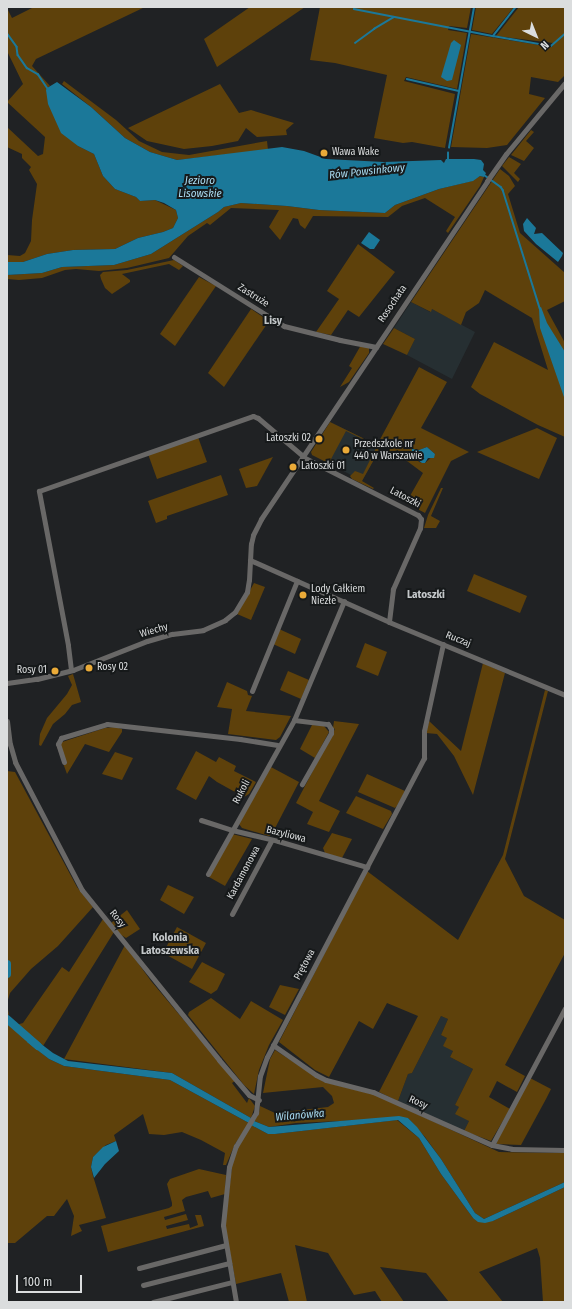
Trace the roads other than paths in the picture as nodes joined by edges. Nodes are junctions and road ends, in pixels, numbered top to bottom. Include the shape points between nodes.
1 (565, 83) edge
2 (174, 257) dead end
3 (376, 347) junction
4 (303, 456) junction
5 (251, 544) joint
6 (250, 560) junction
7 (297, 581) junction
8 (344, 601) junction
9 (389, 622) junction
10 (443, 644) junction
11 (71, 670) junction
12 (7, 683) edge
13 (252, 691) dead end
14 (565, 695) edge
15 (294, 720) junction
16 (7, 721) edge
17 (278, 745) junction
18 (64, 762) dead end
19 (302, 784) dead end
20 (201, 820) dead end
21 (232, 830) junction
22 (271, 841) junction
23 (367, 867) junction
24 (208, 874) dead end
25 (232, 914) dead end
26 (565, 1008) edge
27 (273, 1045) junction
28 (258, 1100) junction
29 (492, 1145) junction
30 (565, 1150) edge
31 (226, 1245) junction
32 (229, 1263) junction
33 (139, 1268) dead end
34 (232, 1282) junction
35 (143, 1285) dead end
36 (153, 1302) edge
37 (236, 1302) edge

1 - 3 street, Rosochata via 487,181
2 - 3 street, Zastruże via 284,326
3 - 4 street, Rosochata
4 - 5 street, Rosochata via 261,519
4 - 9 street, Latoszki via 421,518 420,528 392,589
4 - 11 street via 253,416 39,491
5 - 6 street, Wiechy
6 - 7 street, Ruczaj
6 - 11 street, Wiechy via 247,592 235,612 225,620 203,630 146,641
7 - 8 street, Ruczaj
7 - 13 street
8 - 9 street, Ruczaj
8 - 15 street
9 - 10 street, Ruczaj
10 - 14 street, Ruczaj
10 - 23 street, Prętowa via 424,731 424,758
11 - 12 street, Wiechy via 37,679
15 - 17 street, Rukoli
15 - 19 street via 328,724 331,728 331,733
16 - 28 street, Rosy via 15,762 82,890 219,1060 249,1095
17 - 18 street via 107,724 61,738 58,744
17 - 21 street, Rukoli
20 - 21 street, Bazyliowa
21 - 22 street, Bazyliowa
21 - 24 street, Rukoli
22 - 23 street, Bazyliowa
22 - 25 street, Kardamonowa
23 - 27 street, Prętowa
26 - 29 street
27 - 28 street, Prętowa via 261,1072
27 - 29 street, Rosy via 326,1080 373,1092
28 - 31 street, Prętowa via 254,1118 236,1146 229,1167 223,1225
29 - 30 street, Rosy via 512,1149
31 - 32 street, Prętowa
31 - 33 street
32 - 34 street, Prętowa
32 - 35 street
34 - 36 street
34 - 37 street, Prętowa

